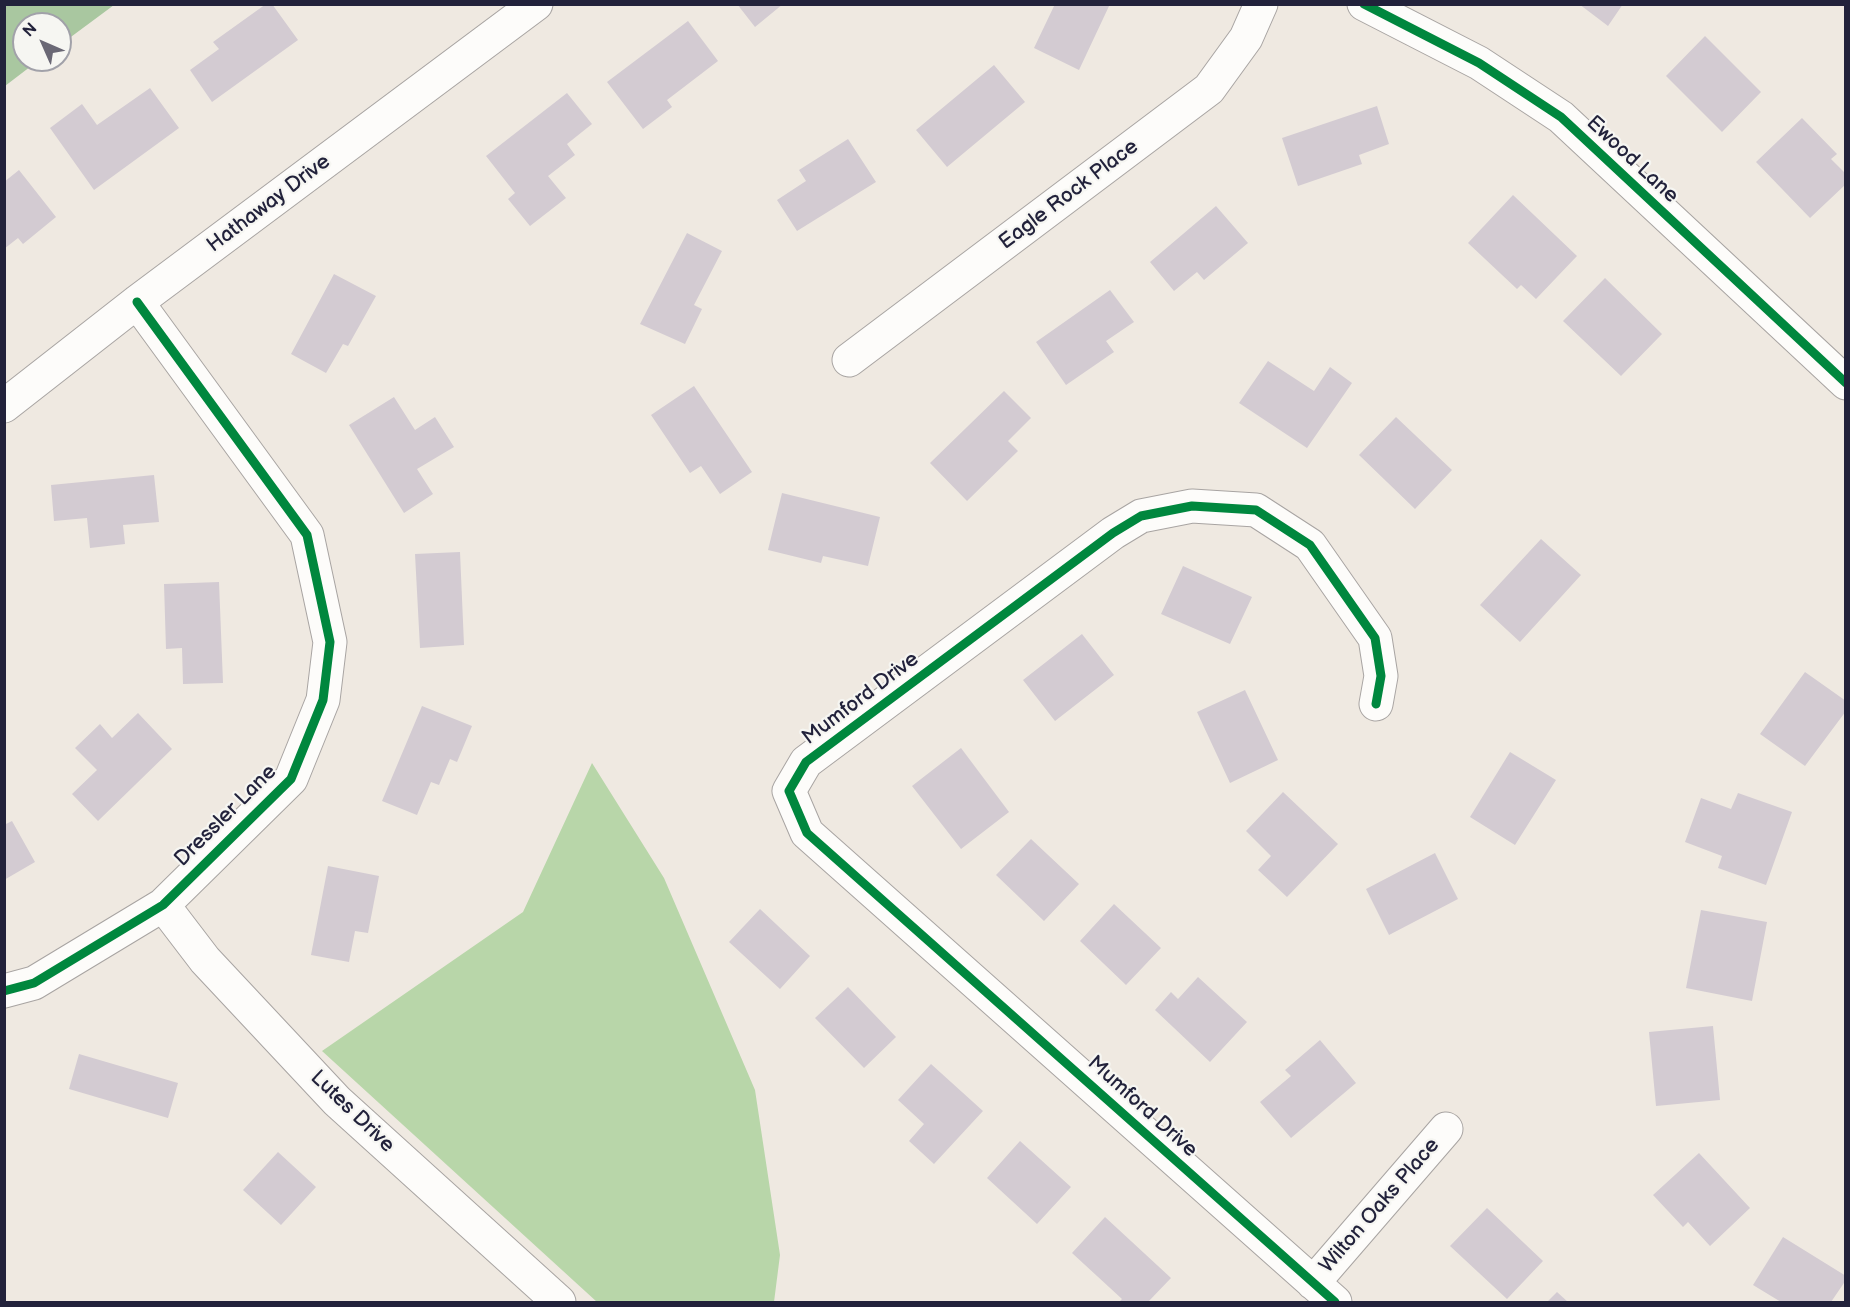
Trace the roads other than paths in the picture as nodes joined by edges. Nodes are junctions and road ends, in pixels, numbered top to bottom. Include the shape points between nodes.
1 (536, 4) edge
2 (1261, 4) edge
3 (1364, 4) edge
4 (137, 302) junction
5 (849, 360) dead end
6 (1845, 383) edge
7 (4, 406) edge
8 (1376, 704) dead end
9 (163, 904) junction
10 (4, 991) edge
11 (1446, 1130) dead end
12 (1324, 1293) edge
13 (559, 1302) edge

1 - 4 street, Hathaway Drive
2 - 5 street, Eagle Rock Place via 1246,38 1209,89
3 - 6 street, Ewood Lane via 1479,63 1561,117
4 - 7 street, Hathaway Drive
4 - 9 street, Dressler Lane via 307,536 330,642 323,700 291,779
8 - 12 street, Mumford Drive via 1381,676 1375,638 1310,545 1256,510 1192,506 1142,516 1113,533 806,762 789,792 807,832
9 - 10 street, Dressler Lane via 34,983
9 - 13 street, Lutes Drive via 205,960 337,1101
11 - 12 street, Wilton Oaks Place

